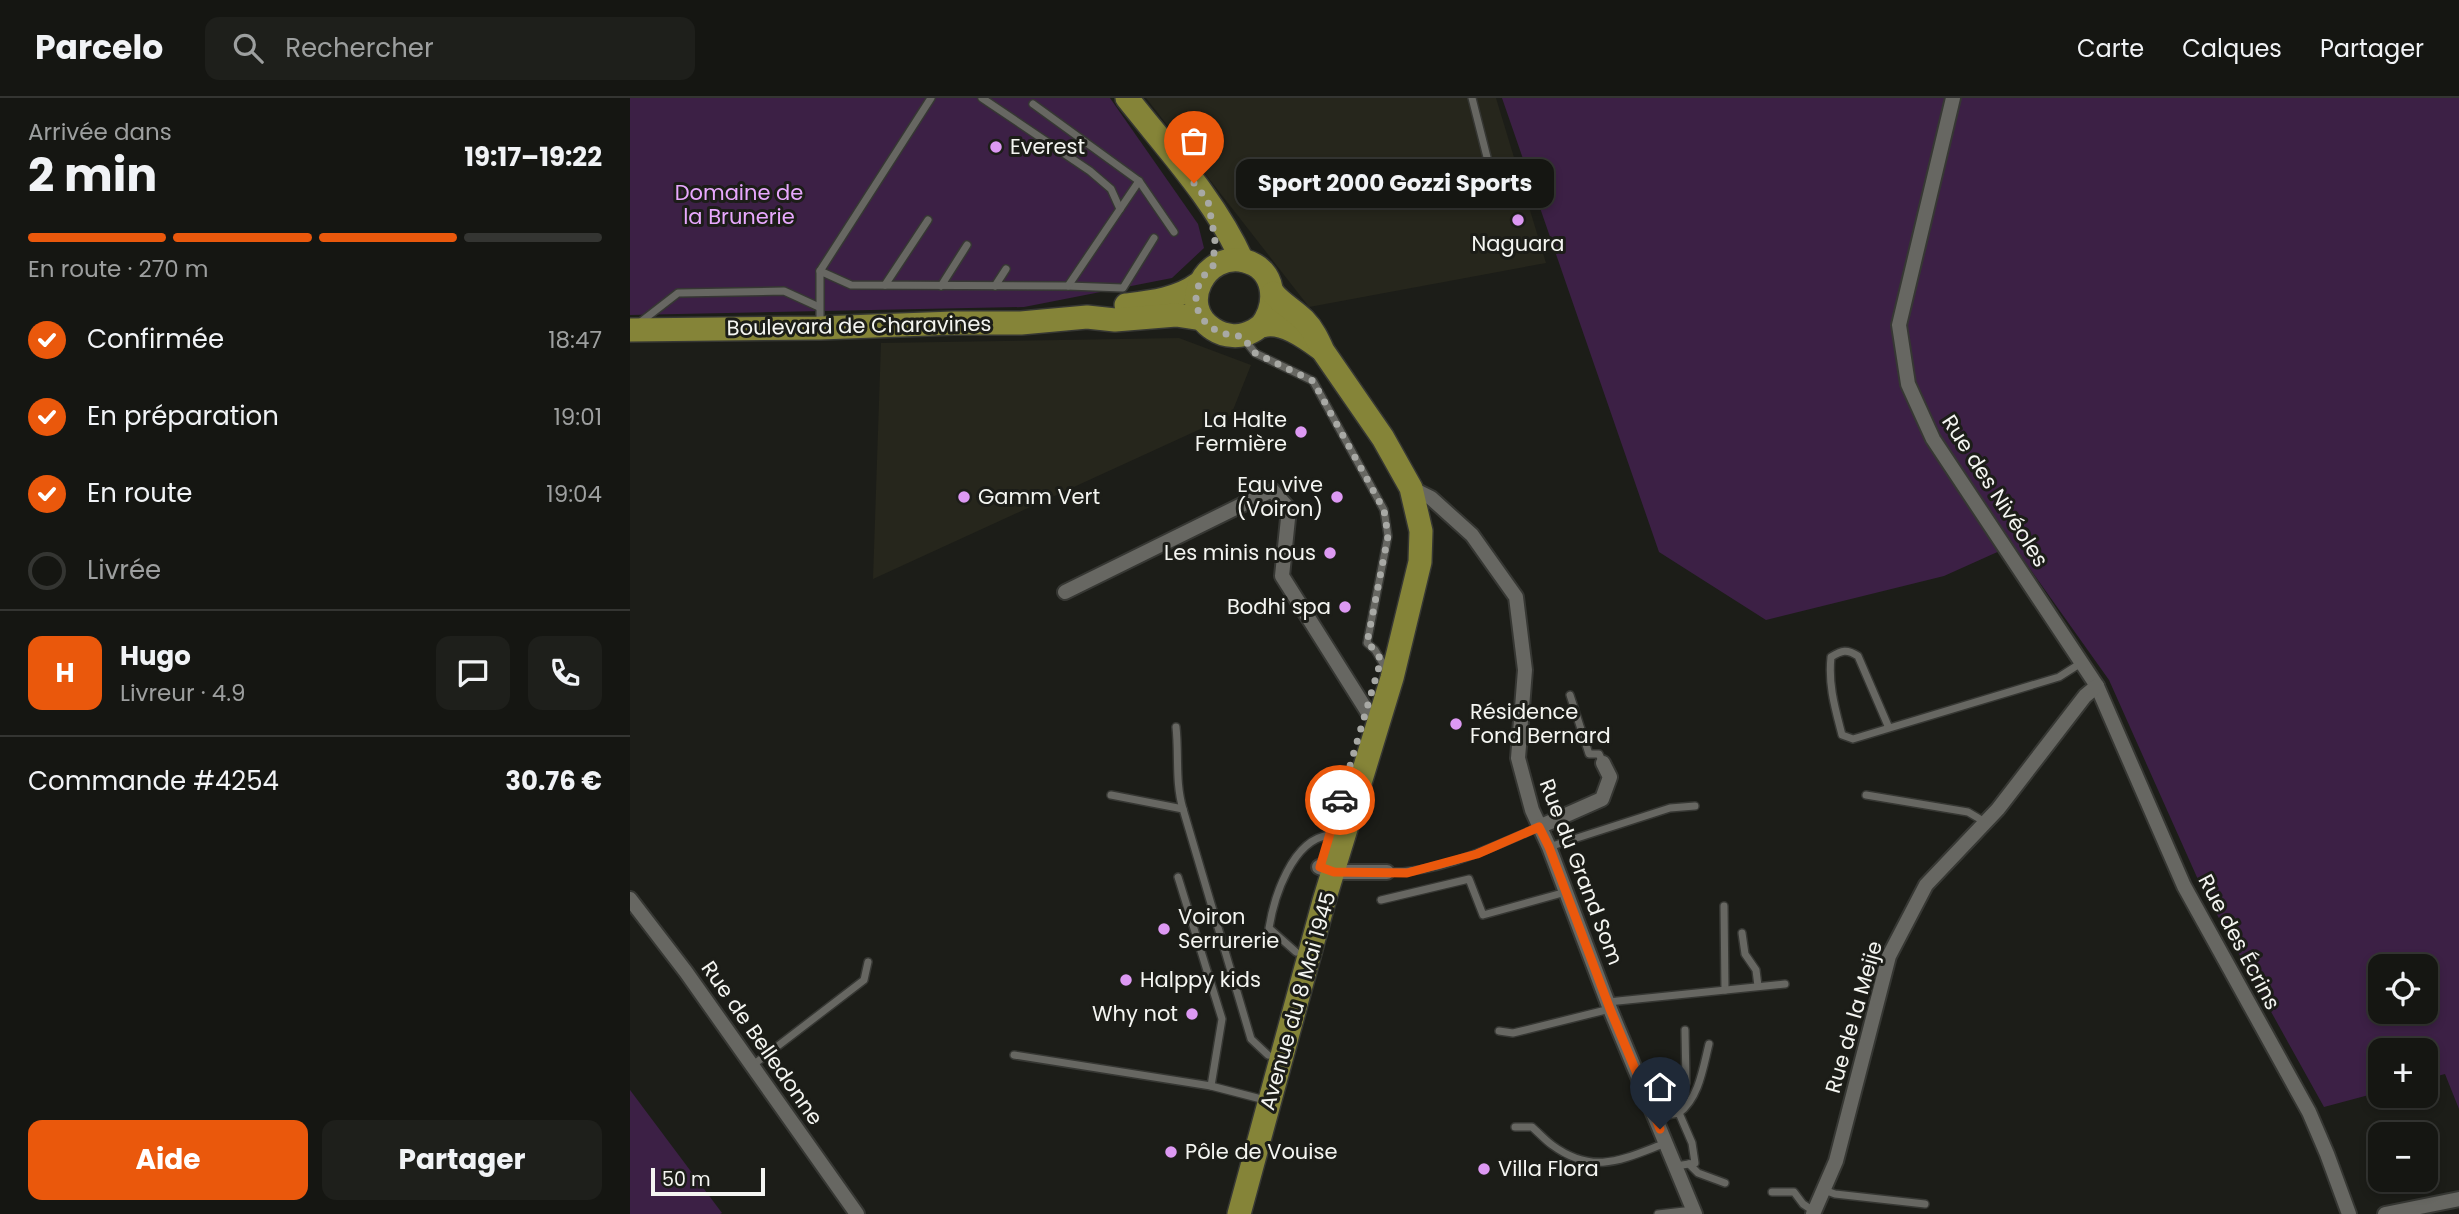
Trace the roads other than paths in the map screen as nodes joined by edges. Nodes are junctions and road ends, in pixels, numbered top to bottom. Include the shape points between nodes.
1 (931, 98) edge
2 (982, 98) edge
3 (1127, 98) edge
4 (1472, 98) edge
5 (1953, 98) edge
6 (1033, 104) dead end
7 (1489, 165) dead end
8 (1139, 181) junction
9 (1208, 201) junction
10 (1120, 209) junction
11 (928, 220) dead end
12 (1174, 232) dead end
13 (1154, 238) dead end
14 (967, 245) dead end
15 (1242, 260) junction
16 (1213, 266) junction
17 (1006, 269) dead end
18 (820, 271) junction
19 (1198, 284) junction
20 (885, 285) junction
21 (940, 286) junction
22 (995, 286) junction
23 (1068, 286) junction
24 (1273, 293) junction
25 (1087, 317) junction
26 (820, 318) junction
27 (1202, 319) junction
28 (630, 330) edge
29 (1251, 331) junction
30 (1323, 351) junction
31 (1399, 465) junction
32 (1411, 488) junction
33 (1065, 592) dead end
34 (2081, 663) junction
35 (1386, 669) junction
36 (2097, 686) junction
37 (1570, 695) dead end
38 (1374, 714) junction
39 (1176, 727) dead end
40 (1889, 728) junction
41 (1603, 764) joint
42 (1111, 795) dead end
43 (1866, 795) dead end
44 (1695, 806) dead end
45 (1183, 809) junction
46 (1985, 822) junction
47 (1539, 827) junction
48 (1329, 835) junction
49 (1549, 847) junction
50 (1327, 870) junction
51 (1387, 872) joint
52 (1178, 877) dead end
53 (1566, 892) junction
54 (630, 899) edge
55 (1381, 900) dead end
56 (1724, 906) dead end
57 (1742, 933) dead end
58 (1296, 953) junction
59 (868, 962) dead end
60 (1785, 984) dead end
61 (1758, 986) junction
62 (1725, 990) junction
63 (1609, 1005) junction
64 (1685, 1030) dead end
65 (1499, 1031) dead end
66 (1709, 1044) dead end
67 (1014, 1055) dead end
68 (1268, 1055) junction
69 (752, 1066) junction
70 (1211, 1086) junction
71 (1263, 1100) junction
72 (1679, 1113) junction
73 (1655, 1118) junction
74 (1515, 1127) dead end
75 (1667, 1143) junction
76 (1682, 1165) junction
77 (1725, 1183) dead end
78 (1824, 1190) junction
79 (1772, 1192) dead end
80 (2459, 1199) edge
81 (1925, 1204) dead end
82 (1694, 1212) edge
83 (1814, 1213) edge
84 (857, 1214) edge
85 (1224, 1214) edge
86 (1239, 1214) edge
87 (1658, 1214) edge
88 (2349, 1214) edge
89 (2385, 1214) edge

1 - 18 lane
2 - 10 lane via 1090,172 1111,189
3 - 9 main road
4 - 7 lane
5 - 34 street, Rue des Nivéoles via 1899,325 1908,384 1933,439
6 - 8 lane
8 - 10 lane
8 - 12 lane
9 - 15 main road
9 - 16 main road via 1215,239
10 - 23 lane
11 - 20 lane
13 - 23 lane via 1123,288
14 - 21 lane
15 - 16 main road
15 - 24 main road via 1262,271
16 - 19 main road
17 - 22 lane
18 - 20 lane via 851,285
18 - 26 lane
19 - 25 main road, Boulevard de Charavines via 1189,291 1112,307
19 - 27 main road via 1197,308
20 - 21 lane
21 - 22 lane
22 - 23 lane
24 - 29 main road via 1268,316
24 - 30 main road, Avenue du 8 Mai 1945 via 1305,320
25 - 26 main road, Boulevard de Charavines via 1021,323
25 - 27 main road, Boulevard de Charavines via 1115,320 1176,315
26 - 28 main road, Boulevard de Charavines
26 - 28 lane via 784,291 678,293
27 - 29 main road via 1219,333
29 - 30 main road via 1286,329
29 - 35 lane via 1255,353 1313,381 1384,510 1388,536 1367,643
30 - 31 main road, Avenue du 8 Mai 1945
31 - 32 main road, Avenue du 8 Mai 1945
31 - 35 main road, Avenue du 8 Mai 1945 via 1410,527
32 - 35 main road, Avenue du 8 Mai 1945 via 1421,531 1420,562
32 - 47 street, Rue du Grand Som via 1431,498 1472,535 1516,597 1525,670 1518,758
33 - 38 street via 1272,490 1289,509 1282,576
34 - 36 street, Rue des Nivéoles
34 - 40 lane via 2059,677
35 - 38 main road, Avenue du 8 Mai 1945
36 - 46 street, Rue de la Meije
36 - 88 street, Rue des Écrins via 2184,887 2309,1112
37 - 41 lane via 1590,754 1599,754
38 - 48 main road, Avenue du 8 Mai 1945
38 - 50 main road, Avenue du 8 Mai 1945
39 - 45 lane via 1178,792
40 - 40 lane via 1853,739 1842,735 1831,693 1831,657 1841,650 1858,656
41 - 47 street via 1610,777 1602,799
42 - 45 lane
43 - 46 lane via 1968,812
44 - 49 lane via 1670,807
45 - 68 lane via 1251,1039
46 - 78 street, Rue de la Meije via 1926,885 1889,956 1836,1161
47 - 49 street, Rue du Grand Som
47 - 51 lane via 1477,854 1407,873
48 - 50 main road, Avenue du 8 Mai 1945
48 - 58 lane via 1300,854 1285,874 1273,905 1269,928
49 - 53 street, Rue du Grand Som
50 - 51 street
50 - 58 main road, Avenue du 8 Mai 1945
50 - 71 main road, Avenue du 8 Mai 1945 via 1324,901
52 - 70 lane via 1222,1019
53 - 55 lane via 1483,915 1469,879
53 - 63 street, Rue du Grand Som
54 - 69 street, Rue de Belledonne
56 - 62 lane
57 - 61 lane
58 - 68 main road, Avenue du 8 Mai 1945
59 - 69 lane via 863,981
60 - 61 lane
61 - 62 lane
62 - 63 lane
63 - 65 lane via 1513,1033
63 - 73 street, Rue du Grand Som
64 - 72 lane via 1686,1083
66 - 72 lane via 1700,1081
67 - 70 lane
68 - 71 main road, Avenue du 8 Mai 1945
69 - 84 street, Rue de Belledonne
70 - 71 lane
71 - 85 main road, Avenue du 8 Mai 1945
71 - 86 main road, Avenue du 8 Mai 1945
72 - 73 lane
72 - 76 lane via 1695,1163
73 - 75 street, Rue du Grand Som
74 - 75 lane via 1532,1127 1576,1159 1600,1165
75 - 76 street, Rue du Grand Som
76 - 77 lane
76 - 82 street, Rue du Grand Som
78 - 81 lane
78 - 83 street, Rue de la Meije
79 - 83 lane via 1794,1192
80 - 89 street
82 - 87 lane

